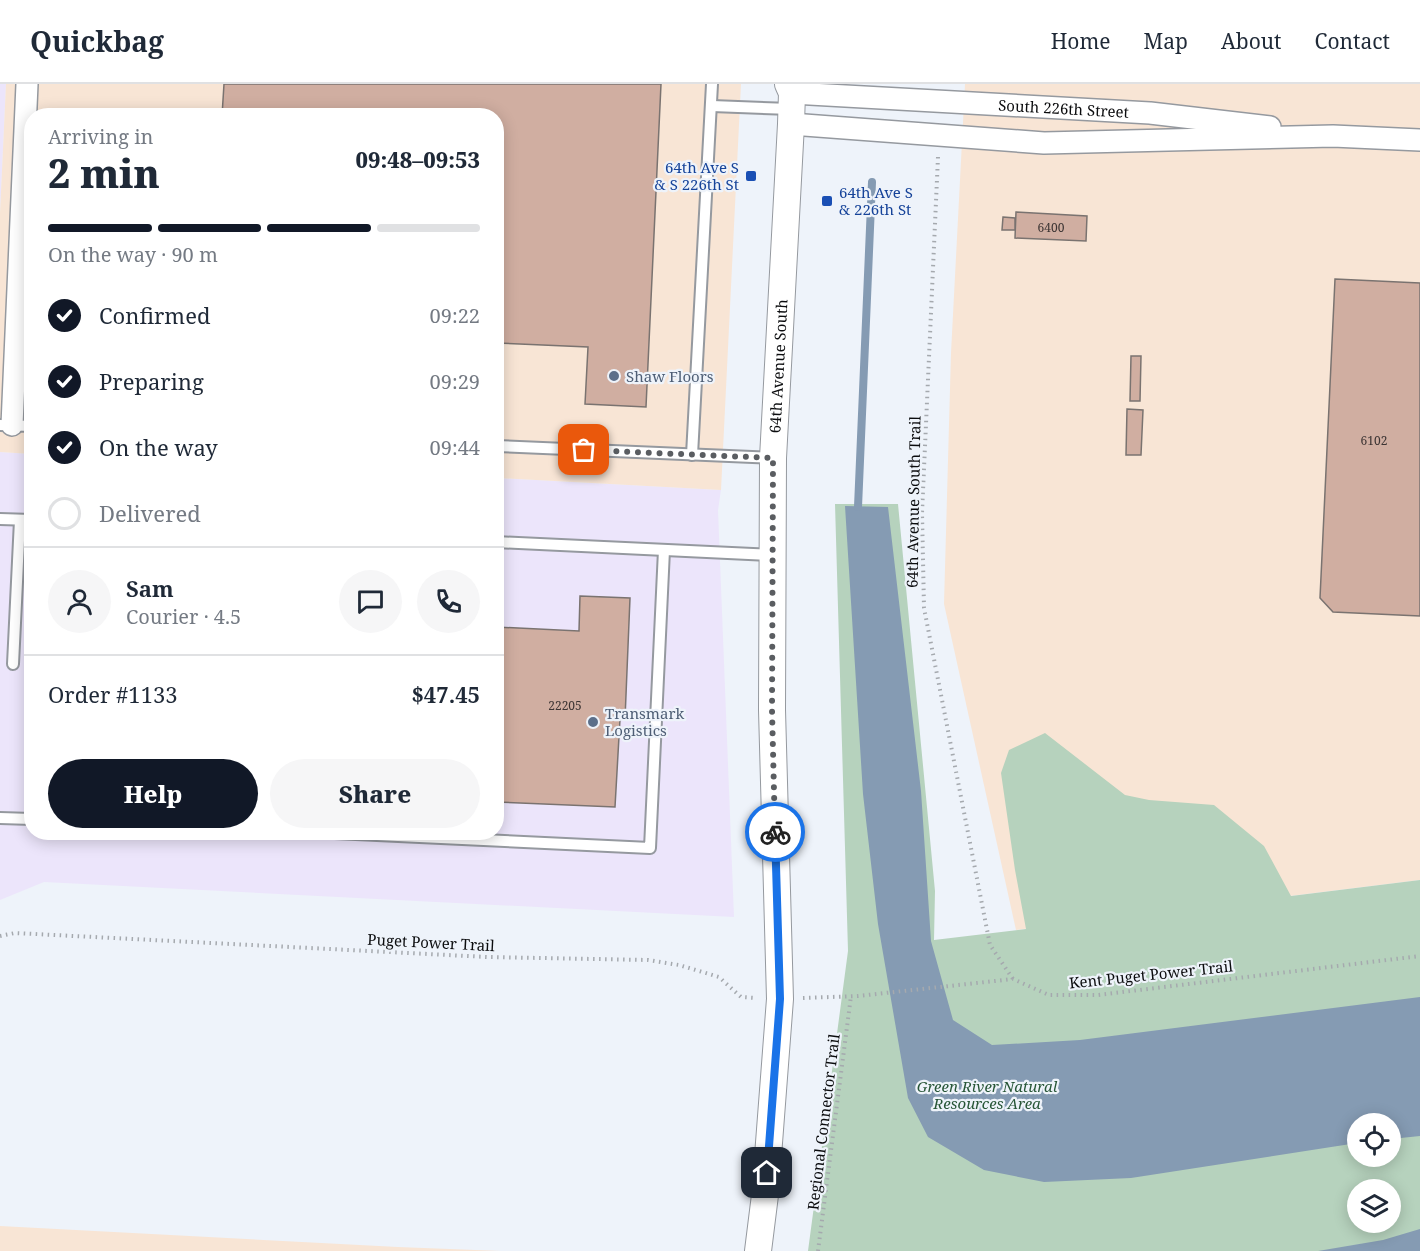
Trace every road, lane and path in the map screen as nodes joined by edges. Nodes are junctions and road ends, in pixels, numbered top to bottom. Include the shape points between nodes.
1 (27, 84) edge
2 (712, 84) edge
3 (792, 99) edge
4 (712, 106) junction
5 (26, 108) edge
6 (939, 134) junction
7 (1333, 136) junction
8 (1420, 140) edge
9 (24, 169) edge
10 (15, 425) edge
11 (504, 446) edge
12 (692, 455) junction
13 (773, 458) junction
14 (0, 519) edge
15 (24, 520) edge
16 (24, 542) edge
17 (504, 542) edge
18 (664, 550) junction
19 (772, 555) junction
20 (13, 664) dead end
21 (0, 818) edge
22 (24, 819) edge
23 (482, 840) edge
24 (0, 936) edge
25 (1420, 956) edge
26 (1013, 980) junction
27 (851, 996) junction
28 (780, 999) junction
29 (758, 1251) edge
30 (818, 1251) edge

1 - 5 street
2 - 4 lane
3 - 4 lane
3 - 6 street, South 226th Street
3 - 7 street, South 226th Street via 1150,113
3 - 13 street, 64th Avenue South
4 - 12 lane
6 - 7 street, South 226th Street via 1044,142
6 - 26 path, 64th Avenue South Trail via 922,513 924,608 990,945
7 - 8 street, South 226th Street
9 - 10 street
11 - 12 lane
12 - 13 lane
13 - 19 street, 64th Avenue South
14 - 15 lane
16 - 20 lane
17 - 18 lane
18 - 19 lane
18 - 23 lane via 650,848
19 - 28 street, 64th Avenue South
21 - 22 lane
24 - 28 path, Puget Power Trail via 15,933 487,957 648,960 719,977 741,997
25 - 26 path, Kent Puget Power Trail via 1098,995 1049,995
26 - 27 path, Kent Puget Power Trail
27 - 28 path, Puget Power Trail
27 - 30 path, Regional Connector Trail
28 - 29 street, 64th Avenue South

